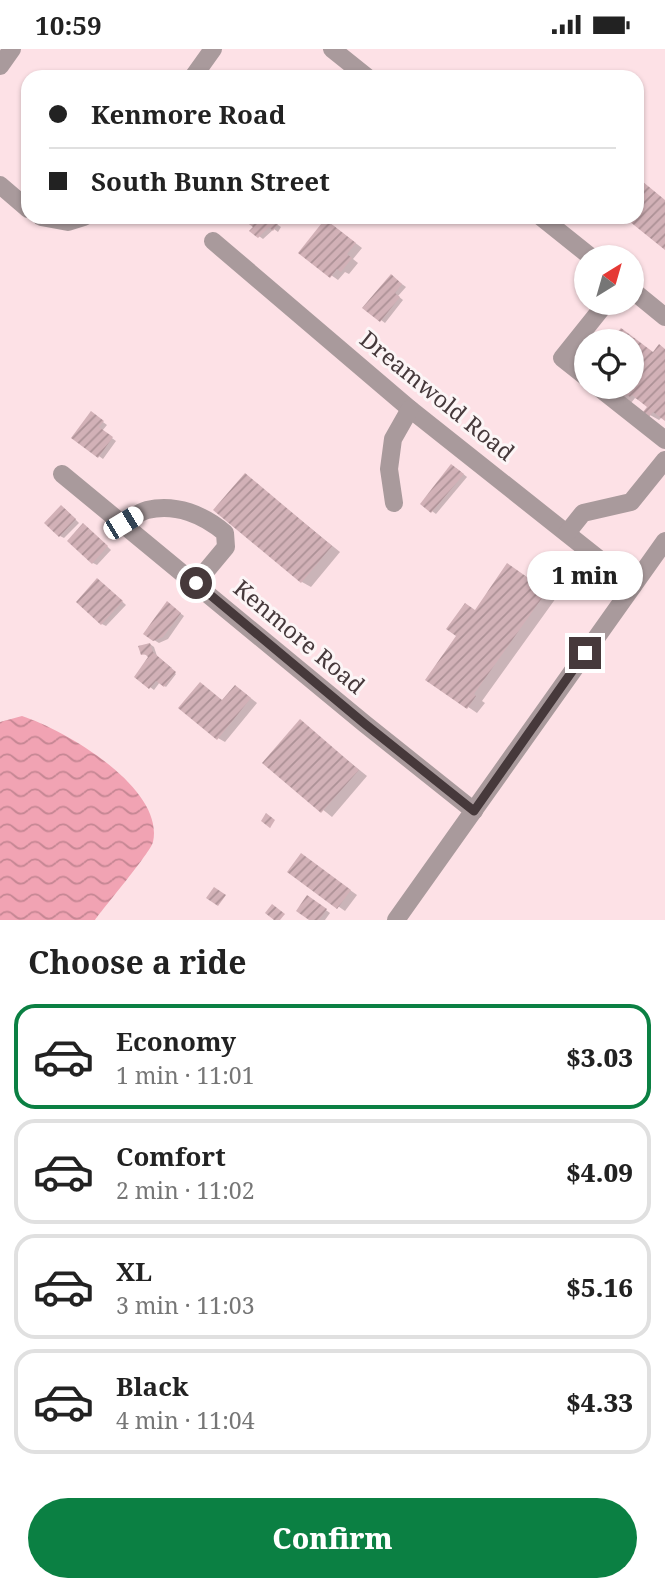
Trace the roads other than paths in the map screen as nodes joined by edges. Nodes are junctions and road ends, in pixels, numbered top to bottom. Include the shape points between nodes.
1 (12, 49) edge
2 (213, 49) edge
3 (332, 49) edge
4 (0, 66) edge
5 (198, 70) edge
6 (358, 70) edge
7 (0, 185) edge
8 (21, 203) edge
9 (550, 224) edge
10 (213, 241) dead end
11 (576, 245) edge
12 (644, 300) edge
13 (596, 315) edge
14 (665, 317) edge
15 (585, 329) edge
16 (574, 343) edge
17 (574, 368) edge
18 (613, 399) edge
19 (410, 409) junction
20 (665, 440) edge
21 (665, 460) edge
22 (62, 474) dead end
23 (394, 502) dead end
24 (123, 523) junction
25 (566, 534) junction
26 (665, 541) edge
27 (196, 583) junction
28 (633, 586) junction
29 (474, 811) junction
30 (396, 920) edge

1 - 4 street
2 - 5 street
3 - 6 street
7 - 8 street
9 - 11 street
10 - 19 street, Dreamwold Road
12 - 14 street
13 - 15 street
16 - 17 street via 562,358
18 - 20 street
19 - 23 street via 393,439 389,469
19 - 25 street, Dreamwold Road
21 - 25 street via 631,502 583,513
22 - 24 street, Kenmore Road
24 - 27 street, Kenmore Road
24 - 27 street via 145,510 163,508 200,514 212,522 225,533 226,547
25 - 28 street, Dreamwold Road
26 - 28 street
27 - 29 street, Kenmore Road
28 - 29 street
29 - 30 street

